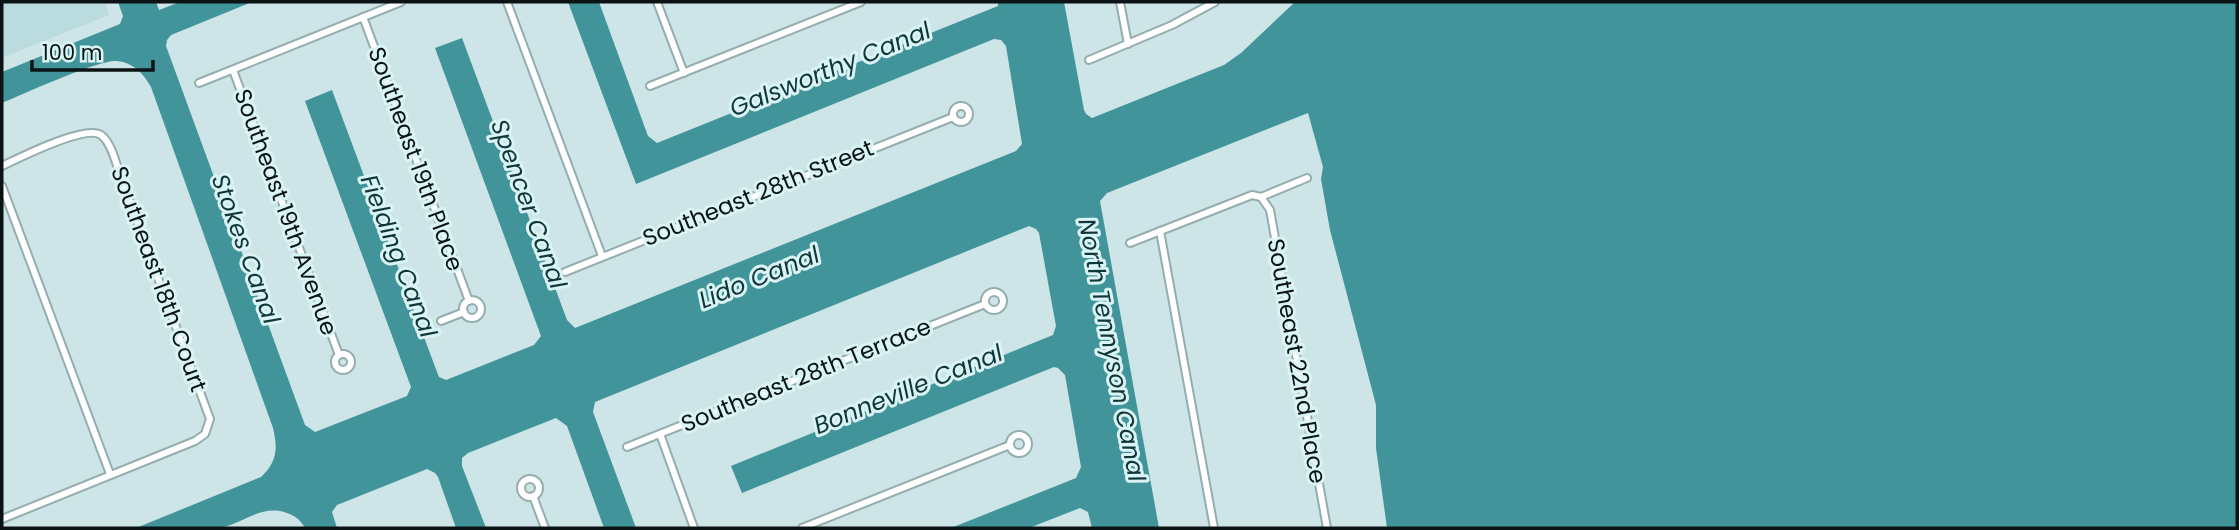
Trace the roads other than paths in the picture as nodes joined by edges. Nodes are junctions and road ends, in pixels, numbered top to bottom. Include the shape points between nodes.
1 (401, 2) edge
2 (507, 2) edge
3 (657, 2) edge
4 (861, 2) edge
5 (1120, 2) edge
6 (1215, 2) edge
7 (363, 17) junction
8 (1128, 44) junction
9 (1089, 60) dead end
10 (233, 70) junction
11 (684, 73) junction
12 (199, 83) dead end
13 (650, 86) dead end
14 (953, 117) dead end
15 (2, 166) edge
16 (1307, 178) dead end
17 (2, 186) edge
18 (1261, 197) junction
19 (1160, 231) junction
20 (1130, 243) dead end
21 (602, 256) junction
22 (565, 272) dead end
23 (469, 301) junction
24 (985, 304) dead end
25 (464, 312) junction
26 (441, 321) dead end
27 (339, 355) dead end
28 (660, 434) junction
29 (1010, 446) dead end
30 (627, 447) dead end
31 (110, 474) junction
32 (533, 496) dead end
33 (3, 516) edge
34 (545, 528) edge
35 (694, 528) edge
36 (802, 528) edge
37 (1214, 528) edge
38 (1327, 528) edge

1 - 7 street
2 - 21 street
3 - 11 street
4 - 11 street
5 - 8 street
6 - 8 street
7 - 10 street
7 - 23 street, Southeast 19th Place
8 - 9 street
10 - 12 street
10 - 27 street, Southeast 19th Avenue
11 - 13 street
14 - 21 street, Southeast 28th Street
15 - 31 street, Southeast 18th Court via 71,137 93,132 102,135 208,410 205,434 195,441
16 - 18 street
17 - 31 street
18 - 19 street via 1252,195
18 - 38 street, Southeast 22nd Place via 1270,210
19 - 20 street
19 - 37 street
21 - 22 street, Southeast 28th Street
23 - 25 street, Southeast 19th Place
23 - 25 street, Southeast 19th Place via 477,302 480,313 473,318
24 - 28 street, Southeast 28th Terrace
25 - 26 street
28 - 30 street, Southeast 28th Terrace
28 - 35 street
29 - 36 street
31 - 33 street
32 - 34 street

